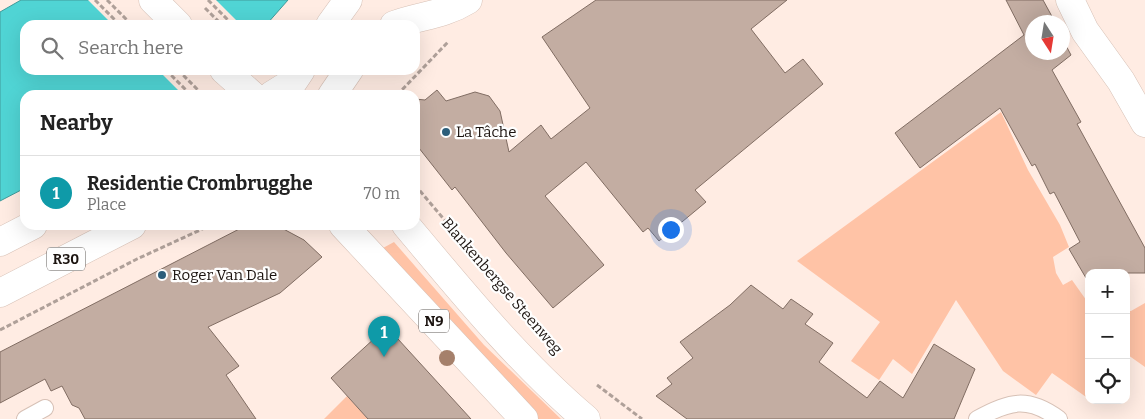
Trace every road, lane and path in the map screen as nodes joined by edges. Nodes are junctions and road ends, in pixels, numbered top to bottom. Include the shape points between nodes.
1 (95, 0) edge
2 (107, 0) edge
3 (153, 0) edge
4 (208, 0) edge
5 (348, 0) edge
6 (404, 0) edge
7 (1070, 0) edge
8 (467, 1) edge
9 (203, 6) dead end
10 (115, 20) edge
11 (127, 20) edge
12 (173, 20) edge
13 (217, 20) edge
14 (228, 20) edge
15 (334, 20) edge
16 (388, 20) edge
17 (407, 20) edge
18 (420, 71) edge
19 (171, 75) edge
20 (183, 75) edge
21 (298, 75) edge
22 (346, 75) edge
23 (416, 75) edge
24 (186, 90) edge
25 (198, 90) edge
26 (280, 90) edge
27 (335, 90) edge
28 (402, 90) edge
29 (1145, 123) edge
30 (420, 191) edge
31 (23, 230) edge
32 (122, 230) edge
33 (200, 230) edge
34 (348, 230) edge
35 (410, 230) edge
36 (0, 242) edge
37 (0, 293) edge
38 (511, 298) dead end
39 (0, 330) edge
40 (592, 382) dead end
41 (45, 408) dead end
42 (25, 419) edge
43 (524, 419) edge
44 (586, 419) edge
45 (642, 419) edge
46 (976, 419) edge
47 (1059, 419) edge

1 - 10 path
2 - 11 path
3 - 12 main road
4 - 14 path
5 - 15 main road
6 - 16 main road
7 - 29 main road via 1085,31 1121,81
8 - 17 main road via 438,15
8 - 18 path via 448,42
9 - 13 path
19 - 24 path
20 - 25 path
21 - 26 main road
22 - 27 main road
23 - 28 path
30 - 38 path, Blankenbergse Steenweg
31 - 36 main road
32 - 37 main road, R30
33 - 39 path
34 - 43 main road, N9
35 - 44 main road, Blankenbergse Steenweg / N9 via 467,299
40 - 45 path
41 - 42 lane
46 - 47 lane via 1017,403 1042,406

